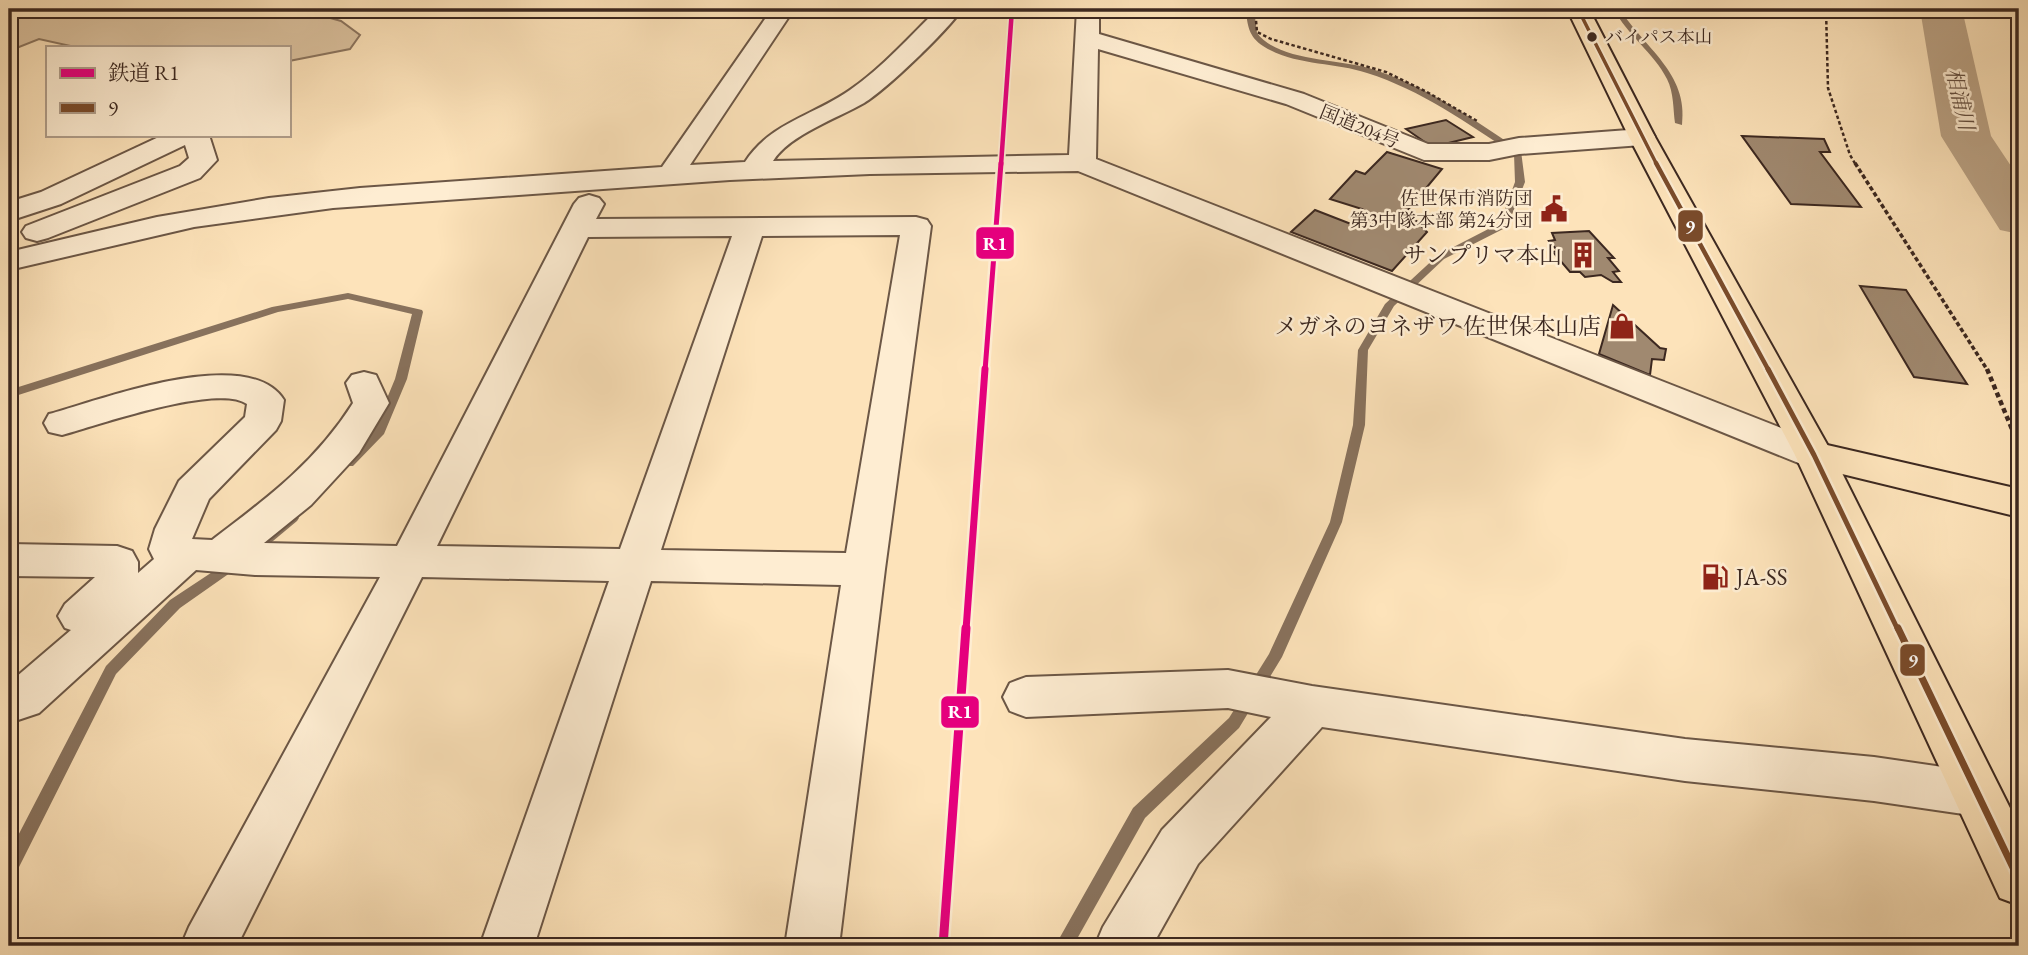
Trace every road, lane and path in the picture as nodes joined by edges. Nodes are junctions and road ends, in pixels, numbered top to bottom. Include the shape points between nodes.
1 (783, 9) edge
2 (951, 9) edge
3 (1088, 9) edge
4 (1255, 9) edge
5 (1578, 9) edge
6 (1826, 9) edge
7 (1086, 38) junction
8 (186, 136) edge
9 (196, 136) edge
10 (1642, 137) junction
11 (1519, 146) junction
12 (1083, 163) junction
13 (753, 171) junction
14 (670, 175) junction
15 (599, 179) junction
16 (9, 212) edge
17 (750, 226) junction
18 (579, 228) junction
19 (9, 242) edge
20 (9, 261) edge
21 (365, 383) dead end
22 (62, 423) dead end
23 (2019, 446) edge
24 (1814, 455) junction
25 (2019, 503) edge
26 (222, 557) junction
27 (9, 560) edge
28 (409, 562) junction
29 (634, 567) junction
30 (864, 569) junction
31 (9, 690) edge
32 (1026, 697) dead end
33 (9, 704) edge
34 (1312, 706) junction
35 (1977, 794) junction
36 (2019, 880) edge
37 (208, 946) edge
38 (507, 946) edge
39 (812, 946) edge
40 (1122, 946) edge

1 - 14 street
2 - 13 street via 858,96 767,149
3 - 7 street
4 - 11 path via 1257,32 1280,45 1372,67 1444,100
5 - 10 main road
6 - 23 path via 1828,88 1850,155 1992,377
7 - 11 street, 国道204号 via 1295,99 1423,152 1489,152
7 - 12 street
8 - 16 street via 51,198
9 - 19 street via 203,160 190,172
10 - 11 street, 国道204号
10 - 24 main road
12 - 13 street via 960,162
12 - 24 street
13 - 14 street
14 - 15 street
15 - 18 street
15 - 20 street via 306,202 151,228
17 - 18 street
17 - 29 street
17 - 30 street via 916,226
18 - 28 street
21 - 26 street via 371,403 345,444 296,495
22 - 26 street via 217,387 246,387 266,400 263,421 193,491 169,550
24 - 25 main road
24 - 35 main road
26 - 28 street
26 - 33 street via 23,699
27 - 31 street via 117,562 117,583 27,663
28 - 29 street
28 - 37 street
29 - 30 street
29 - 38 street
30 - 39 street
32 - 34 street via 1228,689
34 - 35 street via 1685,760
34 - 40 street via 1180,847
35 - 36 main road

